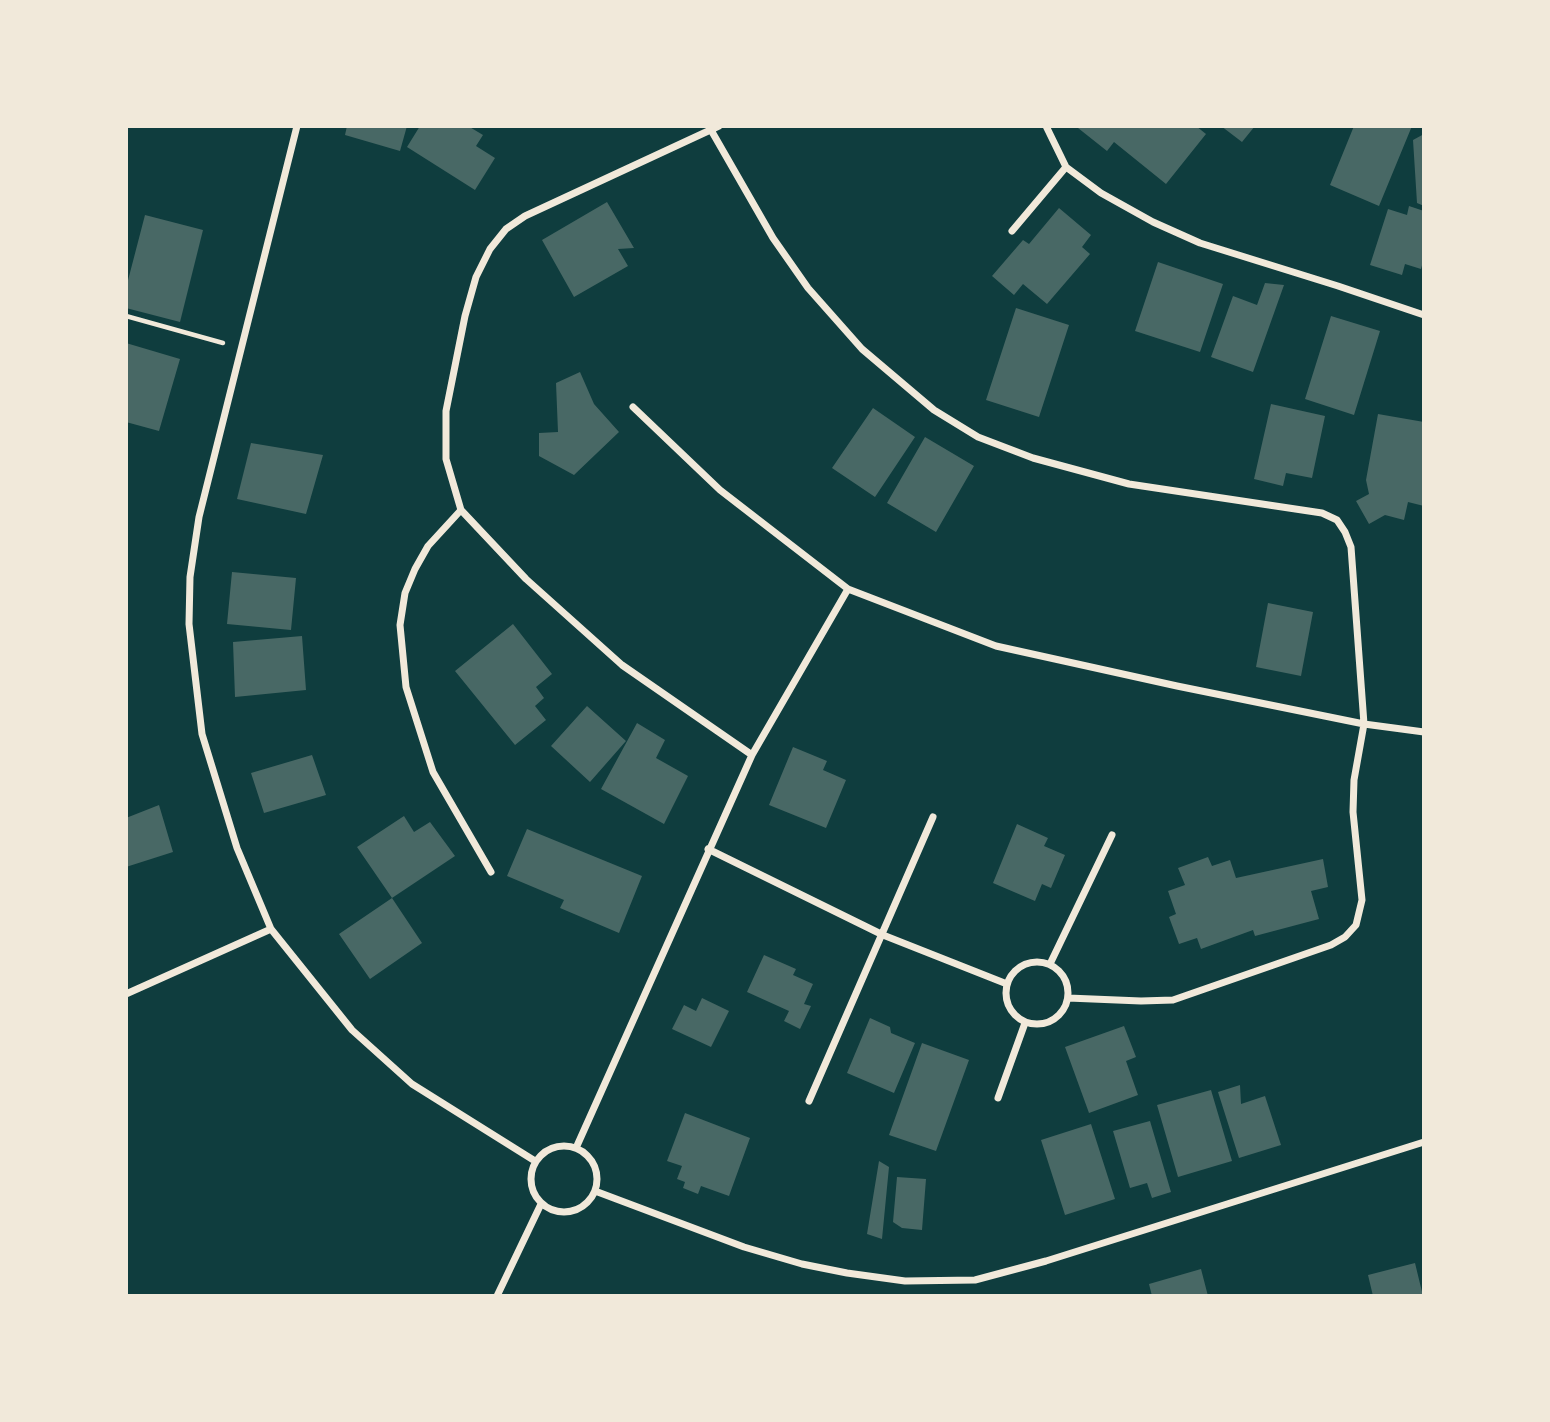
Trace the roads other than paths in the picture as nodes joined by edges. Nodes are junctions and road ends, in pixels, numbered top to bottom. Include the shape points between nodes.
1 (297, 126) edge
2 (1046, 126) edge
3 (715, 128) edge
4 (1066, 167) junction
5 (1012, 231) dead end
6 (1424, 315) edge
7 (633, 407) dead end
8 (461, 510) junction
9 (848, 589) junction
10 (1364, 724) junction
11 (1424, 732) edge
12 (751, 755) junction
13 (933, 817) dead end
14 (1112, 835) dead end
15 (708, 849) junction
16 (491, 872) dead end
17 (271, 929) junction
18 (883, 935) junction
19 (1050, 964) junction
20 (1007, 984) junction
21 (126, 993) edge
22 (1068, 998) junction
23 (1025, 1023) junction
24 (998, 1098) dead end
25 (809, 1101) dead end
26 (1424, 1142) edge
27 (576, 1148) junction
28 (535, 1161) junction
29 (595, 1191) junction
30 (541, 1204) junction
31 (497, 1296) edge

1 - 17 street via 199,517 190,577 189,624 202,734 237,848
2 - 4 street
3 - 8 street via 525,216 506,229 490,249 464,316 446,411 446,459
3 - 10 street via 773,237 807,288 862,349 934,410 978,437 1033,458 1129,484 1301,509 1337,520 1351,547
4 - 5 street
4 - 6 street via 1122,205 1200,243
7 - 9 street via 720,490
8 - 12 street via 526,579 622,665
8 - 16 street via 428,546 405,593 400,625 405,687 433,772
9 - 10 street via 996,646
9 - 12 street
10 - 11 street
10 - 22 street via 1353,812 1362,900 1356,925 1345,937 1173,1000
12 - 15 street
13 - 18 street
14 - 19 street
15 - 18 street
15 - 27 street
17 - 21 street
17 - 28 street via 352,1030 412,1084
18 - 20 street
18 - 25 street
19 - 20 street via 1024,964
19 - 22 street via 1065,978
20 - 23 street via 1008,1007
22 - 23 street via 1053,1021
23 - 24 street
26 - 29 street via 975,1280 905,1280 802,1264
27 - 28 street via 558,1146
27 - 29 street via 596,1170
28 - 30 street via 530,1184
29 - 30 street via 576,1211 549,1210
30 - 31 street

